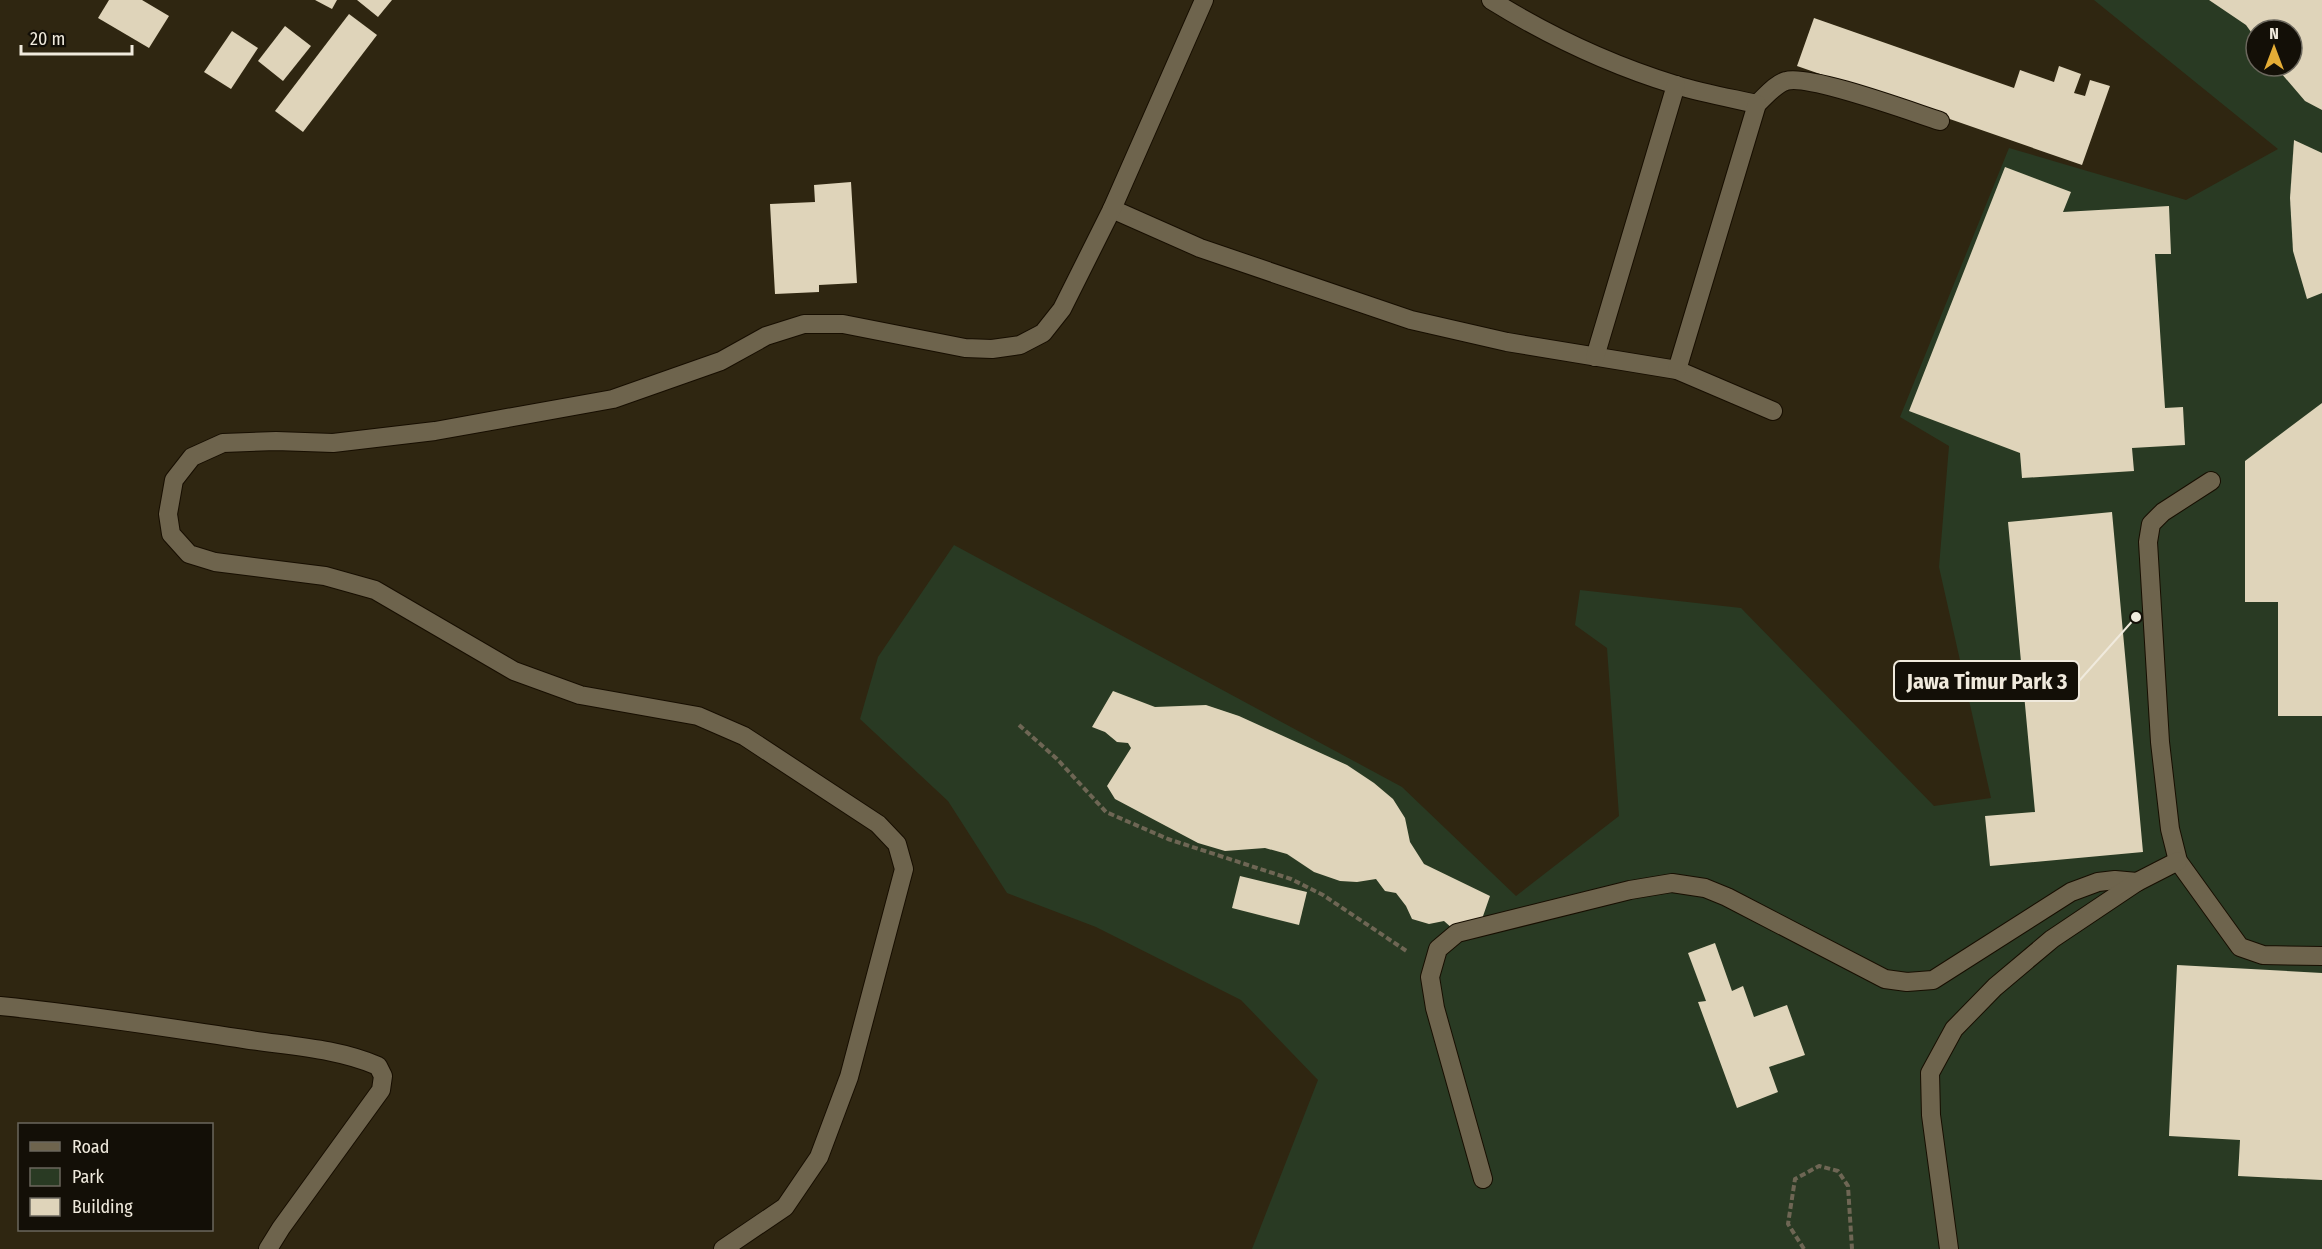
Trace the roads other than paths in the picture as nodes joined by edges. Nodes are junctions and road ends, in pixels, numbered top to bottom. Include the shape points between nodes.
1 (1203, 0) edge
2 (1491, 0) edge
3 (1676, 85) junction
4 (1757, 104) junction
5 (1940, 121) dead end
6 (1112, 209) junction
7 (1596, 357) junction
8 (1677, 370) junction
9 (1773, 411) dead end
10 (2211, 481) dead end
11 (2178, 861) junction
12 (2137, 882) junction
13 (2322, 956) edge
14 (0, 1005) edge
15 (1484, 1179) dead end
16 (268, 1249) edge
17 (723, 1249) edge
18 (1949, 1249) edge

1 - 6 street
2 - 3 street via 1588,52
3 - 4 street
3 - 7 street
4 - 5 street via 1785,81 1796,80
4 - 8 street
6 - 7 street via 1200,248 1411,320
6 - 17 street via 1062,309 1043,333 1020,345 992,350 965,348 843,324 804,324 766,336 721,361 613,399 435,431 333,443 223,443 192,457 174,480 168,514 171,534 189,554 214,562 325,576 375,590 514,670 580,695 698,716 754,742 878,824 897,844 904,869 849,1077 819,1157 785,1207
7 - 8 street
8 - 9 street
10 - 11 street via 2163,512 2151,524 2148,542 2160,742 2170,829
11 - 12 street
11 - 13 street via 2240,946 2263,955
12 - 15 street via 2098,882 2071,892 1933,980 1907,982 1885,979 1727,897 1705,888 1672,883 1457,933 1438,949 1430,977 1435,1008
12 - 18 street via 2052,939 1995,987 1954,1029 1930,1072 1931,1114
14 - 16 street via 328,1052 378,1066 383,1076 381,1090

